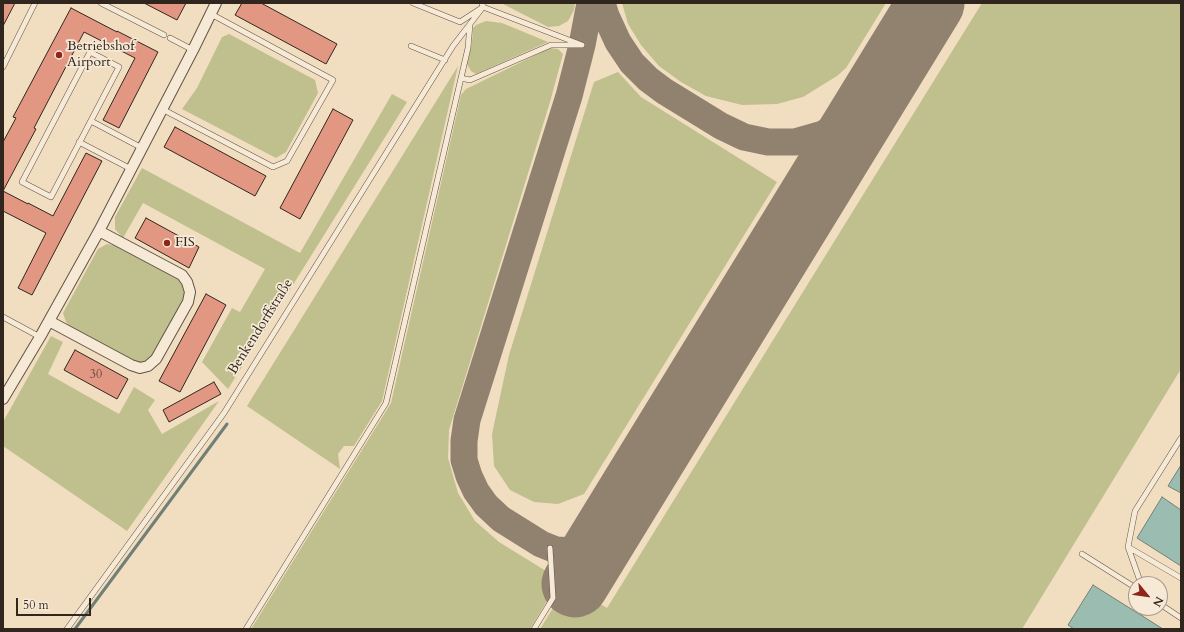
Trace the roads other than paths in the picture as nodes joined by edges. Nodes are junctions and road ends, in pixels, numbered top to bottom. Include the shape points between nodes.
1 (35, 3) edge
2 (101, 3) edge
3 (216, 3) edge
4 (413, 3) edge
5 (483, 5) edge
6 (211, 14) junction
7 (470, 24) junction
8 (164, 35) dead end
9 (170, 38) dead end
10 (411, 46) dead end
11 (193, 50) junction
12 (445, 60) junction
13 (3, 67) edge
14 (461, 78) junction
15 (162, 109) junction
16 (91, 121) junction
17 (79, 142) junction
18 (142, 148) junction
19 (131, 169) junction
20 (99, 231) junction
21 (3, 317) edge
22 (49, 321) junction
23 (40, 337) junction
24 (3, 399) edge
25 (1181, 438) edge
26 (1128, 547) junction
27 (550, 548) dead end
28 (1082, 554) dead end
29 (1138, 576) edge
30 (1181, 578) edge
31 (1128, 583) edge
32 (1168, 609) edge
33 (1181, 618) edge
34 (67, 629) edge
35 (246, 629) edge
36 (534, 629) edge

1 - 13 lane
2 - 8 lane
3 - 6 street
4 - 5 lane via 460,22
5 - 7 lane, Benkendorffstraße
5 - 14 lane via 582,46 551,45 470,80
6 - 11 street
6 - 15 lane via 333,80 288,161 273,167
7 - 12 lane, Benkendorffstraße
7 - 14 lane
9 - 11 lane
10 - 12 lane
11 - 15 street
12 - 34 lane, Benkendorffstraße via 224,412
14 - 35 lane via 386,403
15 - 18 street
16 - 17 lane
16 - 17 lane via 119,67 90,52 22,182 50,197
16 - 18 lane
17 - 19 lane
18 - 19 street
19 - 20 street
20 - 22 street
20 - 22 street via 182,275 190,292 188,302 156,359 148,366 140,368
21 - 23 lane
22 - 23 street
23 - 24 street
25 - 26 lane via 1135,511
26 - 29 lane
26 - 30 lane
27 - 36 lane via 554,598
28 - 31 lane
32 - 33 lane

